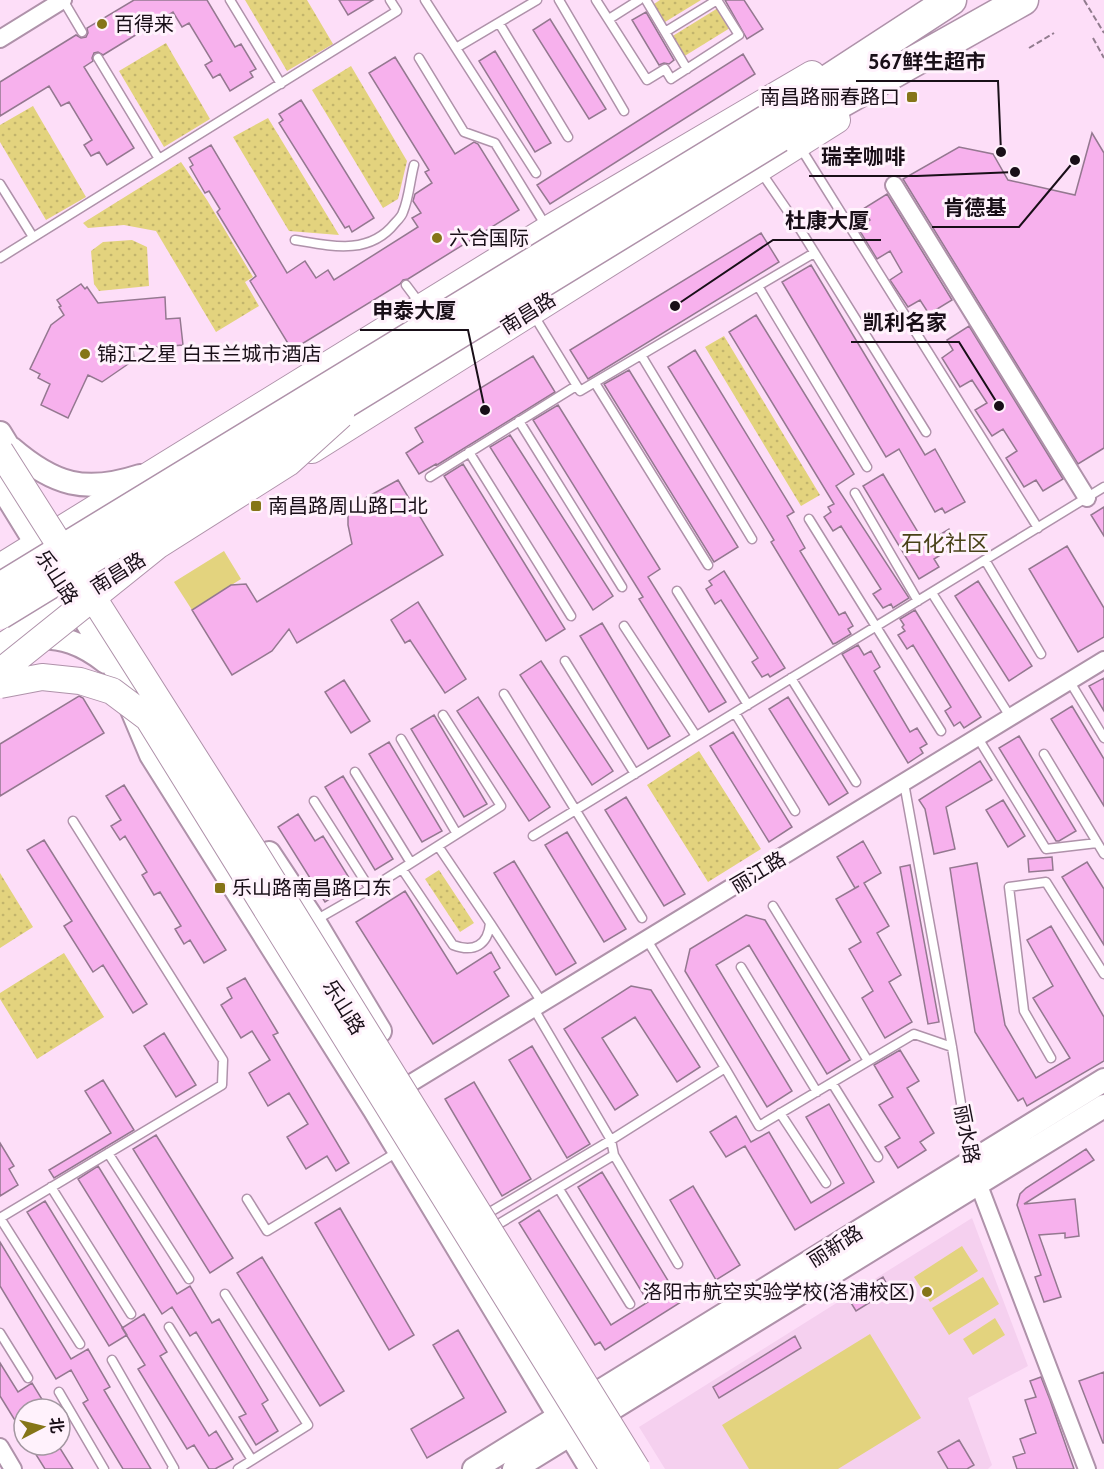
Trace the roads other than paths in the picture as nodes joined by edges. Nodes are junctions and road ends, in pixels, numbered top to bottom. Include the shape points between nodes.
1 (42, 0) edge
2 (63, 0) edge
3 (230, 0) edge
4 (390, 0) edge
5 (425, 0) edge
6 (537, 0) edge
7 (559, 0) edge
8 (596, 0) edge
9 (639, 0) edge
10 (646, 0) edge
11 (717, 0) edge
12 (939, 0) edge
13 (951, 0) edge
14 (1026, 0) edge
15 (609, 19) junction
16 (499, 23) junction
17 (0, 26) edge
18 (82, 32) dead end
19 (665, 32) junction
20 (0, 39) edge
21 (456, 48) junction
22 (98, 58) dead end
23 (419, 58) dead end
24 (687, 69) junction
25 (281, 84) junction
26 (624, 111) dead end
27 (782, 134) junction
28 (568, 136) dead end
29 (159, 159) junction
30 (414, 165) dead end
31 (759, 170) junction
32 (536, 173) dead end
33 (0, 184) edge
34 (894, 185) dead end
35 (548, 229) junction
36 (33, 237) junction
37 (294, 240) dead end
38 (814, 253) junction
39 (0, 258) edge
40 (406, 285) dead end
41 (758, 286) junction
42 (423, 307) junction
43 (531, 312) junction
44 (641, 356) junction
45 (333, 363) junction
46 (595, 383) junction
47 (576, 386) junction
48 (372, 387) junction
49 (366, 416) junction
50 (519, 421) junction
51 (926, 432) dead end
52 (2, 442) edge
53 (469, 452) junction
54 (867, 467) dead end
55 (159, 470) junction
56 (429, 477) dead end
57 (0, 485) edge
58 (1104, 488) edge
59 (855, 493) dead end
60 (1087, 498) junction
61 (809, 519) dead end
62 (1038, 528) junction
63 (60, 531) junction
64 (752, 539) dead end
65 (36, 544) junction
66 (985, 560) junction
67 (708, 565) dead end
68 (0, 567) edge
69 (96, 587) junction
70 (622, 587) dead end
71 (0, 588) edge
72 (677, 591) dead end
73 (932, 593) junction
74 (73, 600) junction
75 (918, 601) junction
76 (0, 614) edge
77 (571, 616) dead end
78 (624, 626) dead end
79 (876, 627) junction
80 (6, 645) edge
81 (1041, 654) dead end
82 (1104, 660) edge
83 (565, 661) dead end
84 (115, 669) junction
85 (0, 672) edge
86 (791, 678) junction
87 (1070, 682) junction
88 (0, 685) edge
89 (504, 694) dead end
90 (748, 705) junction
91 (735, 713) junction
92 (443, 715) dead end
93 (1011, 718) junction
94 (941, 731) dead end
95 (696, 736) junction
96 (978, 738) junction
97 (1104, 738) edge
98 (401, 739) dead end
99 (1044, 754) dead end
100 (355, 772) dead end
101 (635, 774) junction
102 (856, 782) dead end
103 (904, 783) junction
104 (314, 801) dead end
105 (575, 810) junction
106 (795, 811) dead end
107 (73, 821) dead end
108 (457, 834) junction
109 (533, 836) dead end
110 (1097, 843) junction
111 (438, 846) junction
112 (1104, 854) edge
113 (411, 863) junction
114 (402, 869) junction
115 (370, 889) junction
116 (773, 906) dead end
117 (642, 918) dead end
118 (314, 921) junction
119 (490, 922) junction
120 (646, 940) junction
121 (741, 967) dead end
122 (1104, 974) edge
123 (538, 1006) junction
124 (951, 1047) junction
125 (1051, 1058) dead end
126 (868, 1062) junction
127 (725, 1068) junction
128 (1104, 1080) edge
129 (411, 1083) junction
130 (832, 1083) junction
131 (817, 1092) junction
132 (1104, 1106) edge
133 (780, 1113) junction
134 (419, 1139) junction
135 (611, 1140) junction
136 (108, 1153) junction
137 (614, 1155) junction
138 (878, 1157) dead end
139 (974, 1173) junction
140 (825, 1184) dead end
141 (51, 1187) junction
142 (559, 1190) junction
143 (247, 1199) dead end
144 (0, 1218) edge
145 (494, 1218) junction
146 (678, 1264) dead end
147 (189, 1279) dead end
148 (225, 1294) dead end
149 (630, 1304) dead end
150 (131, 1314) dead end
151 (169, 1327) dead end
152 (0, 1333) edge
153 (80, 1344) dead end
154 (112, 1360) dead end
155 (28, 1378) dead end
156 (58, 1392) dead end
157 (585, 1410) junction
158 (0, 1447) edge
159 (252, 1460) junction
160 (13, 1469) edge
161 (104, 1469) edge
162 (175, 1469) edge
163 (238, 1469) edge
164 (474, 1469) edge
165 (514, 1469) edge
166 (591, 1469) edge
167 (613, 1469) edge
168 (637, 1469) edge
169 (650, 1469) edge
170 (1087, 1469) edge

1 - 17 street
2 - 18 lane
2 - 20 street
3 - 25 lane
4 - 25 lane via 398,11
5 - 21 lane
6 - 16 lane
7 - 26 lane
8 - 15 lane
9 - 15 lane
10 - 19 lane
11 - 19 lane
11 - 24 lane via 739,35
12 - 35 main road
13 - 27 highway, 南昌路
14 - 27 highway, 南昌路
15 - 24 lane via 647,81 665,69 671,79
16 - 21 lane
16 - 28 lane
19 - 24 lane
21 - 32 lane
22 - 29 lane
23 - 35 lane via 464,132 495,143
25 - 29 lane
27 - 31 main road, 南昌路
27 - 48 highway, 南昌路, bridge
27 - 62 lane
27 - 71 highway, 南昌路, bridge
29 - 36 lane
30 - 37 lane via 403,213 380,242 335,247
31 - 38 lane
31 - 43 main road, 南昌路
33 - 36 lane
34 - 60 street
35 - 42 main road
36 - 39 lane
38 - 41 lane
38 - 51 lane
40 - 42 lane
41 - 44 lane
41 - 54 lane
42 - 45 main road
43 - 47 lane
43 - 49 main road, 南昌路
44 - 46 lane
44 - 64 lane
45 - 49 main road via 328,390 335,405 348,413
45 - 55 main road
46 - 47 lane via 580,391
46 - 67 lane
47 - 50 lane
48 - 76 highway, 南昌路, bridge
48 - 85 main road, bridge via 288,463 158,546
49 - 69 main road, 南昌路
50 - 53 lane
50 - 70 lane
52 - 55 main road via 45,473 65,482 89,486
52 - 63 main road, 乐山路
52 - 168 main road, bridge
53 - 56 lane
53 - 77 lane
55 - 63 main road
57 - 65 main road, 乐山路
58 - 60 lane
59 - 75 lane
60 - 62 lane
61 - 79 lane
62 - 66 lane
63 - 65 main road
63 - 69 main road, 乐山路
65 - 68 main road
65 - 74 main road, 乐山路
66 - 73 lane
66 - 81 lane
69 - 74 main road, 南昌路
69 - 118 main road, 乐山路
69 - 134 main road, 乐山路 via 120,642
72 - 90 lane
73 - 75 lane
73 - 93 lane
74 - 80 main road, 南昌路
74 - 84 main road, 乐山路
75 - 79 lane
78 - 95 lane
79 - 86 lane
79 - 94 lane
80 - 84 main road via 56,638 75,642
82 - 87 street, 丽江路
83 - 101 lane
84 - 134 main road, 乐山路 via 151,754
86 - 90 lane
86 - 102 lane
87 - 93 street, 丽江路
87 - 97 lane
88 - 167 main road, bridge via 42,676 80,681 112,691 148,718
89 - 105 lane
90 - 91 lane
91 - 95 lane
91 - 106 lane
92 - 108 lane via 501,806
93 - 96 street, 丽江路
95 - 101 lane
96 - 103 street, 丽江路
96 - 110 lane via 1046,849
98 - 108 lane
99 - 110 lane
100 - 113 lane
101 - 105 lane
103 - 120 street, 丽江路
103 - 124 lane, 丽水路
104 - 115 lane
105 - 109 lane
105 - 117 lane
107 - 136 lane via 223,1060 222,1085
108 - 111 lane
110 - 112 lane
111 - 113 lane
111 - 119 lane
113 - 114 lane
114 - 115 lane
114 - 119 lane via 453,945 474,948 484,942
115 - 118 lane
116 - 126 lane
118 - 129 main road, 乐山路
119 - 123 lane
120 - 123 street, 丽江路
120 - 127 lane
121 - 131 lane
122 - 125 lane via 1046,882 1009,887 1024,1011
123 - 129 street, 丽江路
123 - 135 lane
124 - 126 lane via 914,1034
124 - 139 lane, 丽水路
126 - 130 lane
127 - 133 lane via 759,1126
127 - 135 lane
128 - 139 main road, 丽新路
129 - 134 main road, 乐山路
130 - 131 lane
130 - 138 lane
131 - 133 lane
132 - 139 main road, 丽新路
133 - 140 lane
134 - 143 lane via 267,1231
134 - 145 main road, 乐山路
134 - 157 main road, 乐山路
134 - 157 main road, 乐山路
135 - 137 lane
135 - 145 lane
136 - 141 lane
136 - 147 lane
137 - 142 lane
137 - 146 lane
139 - 157 main road, 丽新路
139 - 170 street, 丽水路
141 - 144 lane
141 - 150 lane
142 - 145 lane
142 - 149 lane
144 - 153 lane
145 - 157 main road, 乐山路
148 - 159 lane via 308,1425
151 - 159 lane
152 - 155 lane
154 - 162 lane
156 - 161 lane
157 - 164 main road, 丽新路
157 - 165 main road, 丽新路
157 - 166 main road, 乐山路
157 - 169 main road, 乐山路
158 - 160 street
159 - 163 lane

